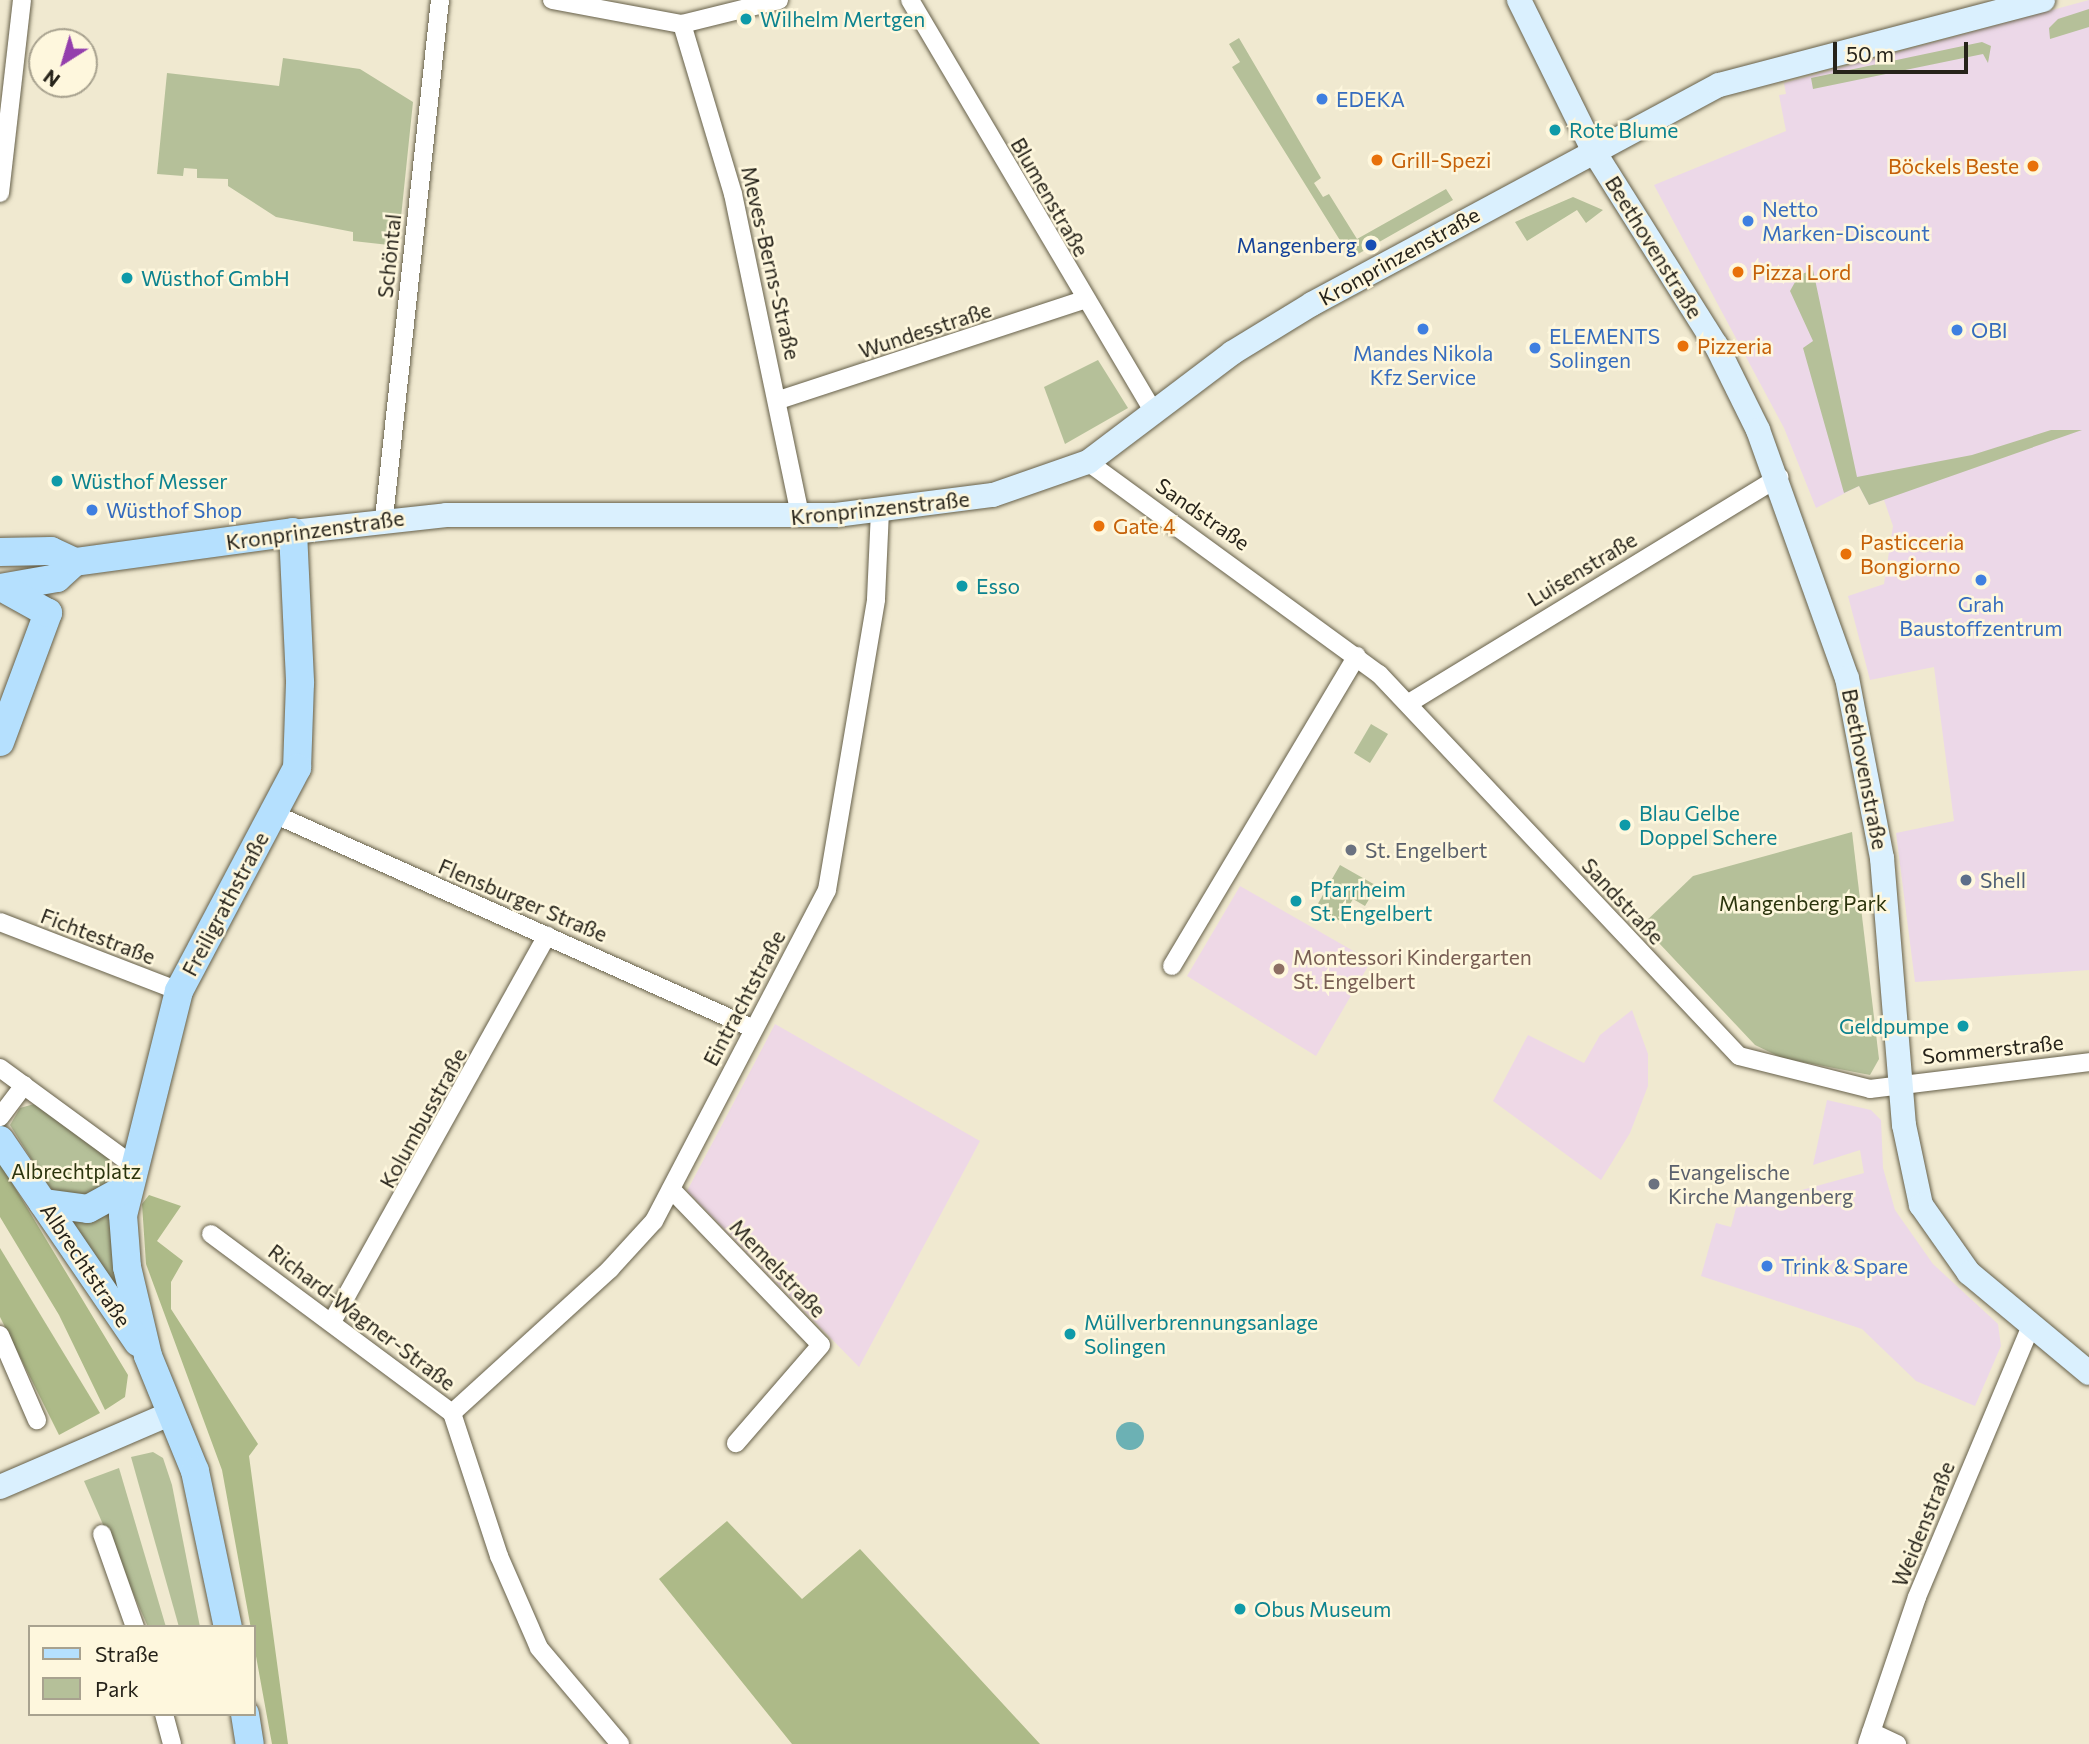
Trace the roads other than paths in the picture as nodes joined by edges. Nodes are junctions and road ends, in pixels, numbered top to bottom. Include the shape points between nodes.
1 (22, 0) edge
2 (440, 0) edge
3 (552, 0) edge
4 (779, 0) edge
5 (910, 0) edge
6 (1519, 0) edge
7 (2043, 0) edge
8 (682, 24) junction
9 (1593, 150) junction
10 (0, 193) edge
11 (1084, 300) junction
12 (779, 400) junction
13 (1155, 414) junction
14 (1088, 462) junction
15 (1779, 477) junction
16 (880, 512) junction
17 (800, 516) junction
18 (384, 518) junction
19 (293, 533) junction
20 (0, 552) edge
21 (75, 562) junction
22 (1, 588) edge
23 (48, 613) junction
24 (1357, 656) junction
25 (1409, 703) junction
26 (0, 743) edge
27 (274, 814) junction
28 (0, 922) edge
29 (547, 935) junction
30 (1172, 966) dead end
31 (179, 991) junction
32 (754, 1028) junction
33 (2089, 1062) edge
34 (0, 1068) edge
35 (24, 1085) junction
36 (1893, 1086) junction
37 (0, 1117) edge
38 (0, 1140) edge
39 (128, 1176) junction
40 (671, 1189) junction
41 (43, 1203) junction
42 (211, 1234) dead end
43 (333, 1320) junction
44 (2031, 1326) junction
45 (0, 1335) edge
46 (148, 1356) junction
47 (2089, 1373) edge
48 (172, 1413) junction
49 (452, 1413) junction
50 (37, 1420) dead end
51 (736, 1443) dead end
52 (0, 1488) edge
53 (102, 1534) dead end
54 (134, 1625) edge
55 (228, 1625) edge
56 (164, 1716) edge
57 (245, 1716) edge
58 (1869, 1738) edge
59 (172, 1744) edge
60 (250, 1744) edge
61 (620, 1744) edge
62 (1897, 1744) edge

1 - 10 street
2 - 18 street, Schöntal
3 - 8 street
4 - 8 street
5 - 11 street, Blumenstraße
6 - 9 main road, Beethovenstraße
7 - 9 main road, Kronprinzenstraße via 1766,68 1719,85
8 - 12 street, Meves-Berns-Straße via 733,194
9 - 13 main road, Kronprinzenstraße via 1312,304 1232,353
9 - 15 main road, Beethovenstraße via 1716,345
11 - 12 street, Wundesstraße
11 - 13 street, Blumenstraße
12 - 17 street, Meves-Berns-Straße
13 - 14 main road, Kronprinzenstraße
14 - 16 main road, Kronprinzenstraße via 974,499
14 - 24 street, Sandstraße
15 - 25 street, Luisenstraße
15 - 36 main road, Beethovenstraße via 1847,678 1882,858
16 - 17 main road, Kronprinzenstraße
16 - 32 street, Eintrachtstraße via 876,599 835,871
17 - 18 main road, Kronprinzenstraße
18 - 19 main road, Kronprinzenstraße
19 - 21 main road, Kronprinzenstraße
19 - 27 main road, Freiligrathstraße via 301,743 297,768
20 - 21 main road, Kronprinzenstraße via 51,551
21 - 22 main road, Kronprinzenstraße via 57,578
21 - 23 main road
22 - 23 main road
23 - 26 main road
24 - 25 street, Sandstraße
24 - 30 street
25 - 36 street, Sandstraße via 1740,1056
27 - 29 street, Flensburger Straße
27 - 31 main road, Freiligrathstraße
28 - 31 street, Fichtestraße
29 - 32 street, Flensburger Straße
29 - 43 street, Kolumbusstraße
31 - 39 main road, Freiligrathstraße
32 - 40 street, Eintrachtstraße
33 - 36 street, Sommerstraße
34 - 35 street
35 - 37 street
35 - 39 street
36 - 44 main road, Beethovenstraße via 1921,1205 1969,1273
38 - 41 main road, Albrechtstraße
39 - 41 main road via 88,1209
39 - 46 main road, Freiligrathstraße via 127,1267
40 - 49 street, Eintrachtstraße via 641,1238
40 - 51 street, Memelstraße via 821,1345
41 - 46 main road, Albrechtstraße
42 - 43 street, Richard-Wagner-Straße
43 - 49 street, Richard-Wagner-Straße
44 - 47 main road, Beethovenstraße
44 - 58 street, Weidenstraße via 1917,1597
45 - 50 street
46 - 48 main road
48 - 52 main road via 69,1454
48 - 55 main road via 195,1471
49 - 61 street, Richard-Wagner-Straße via 539,1648
53 - 54 street
56 - 59 street
57 - 60 main road
58 - 62 street

